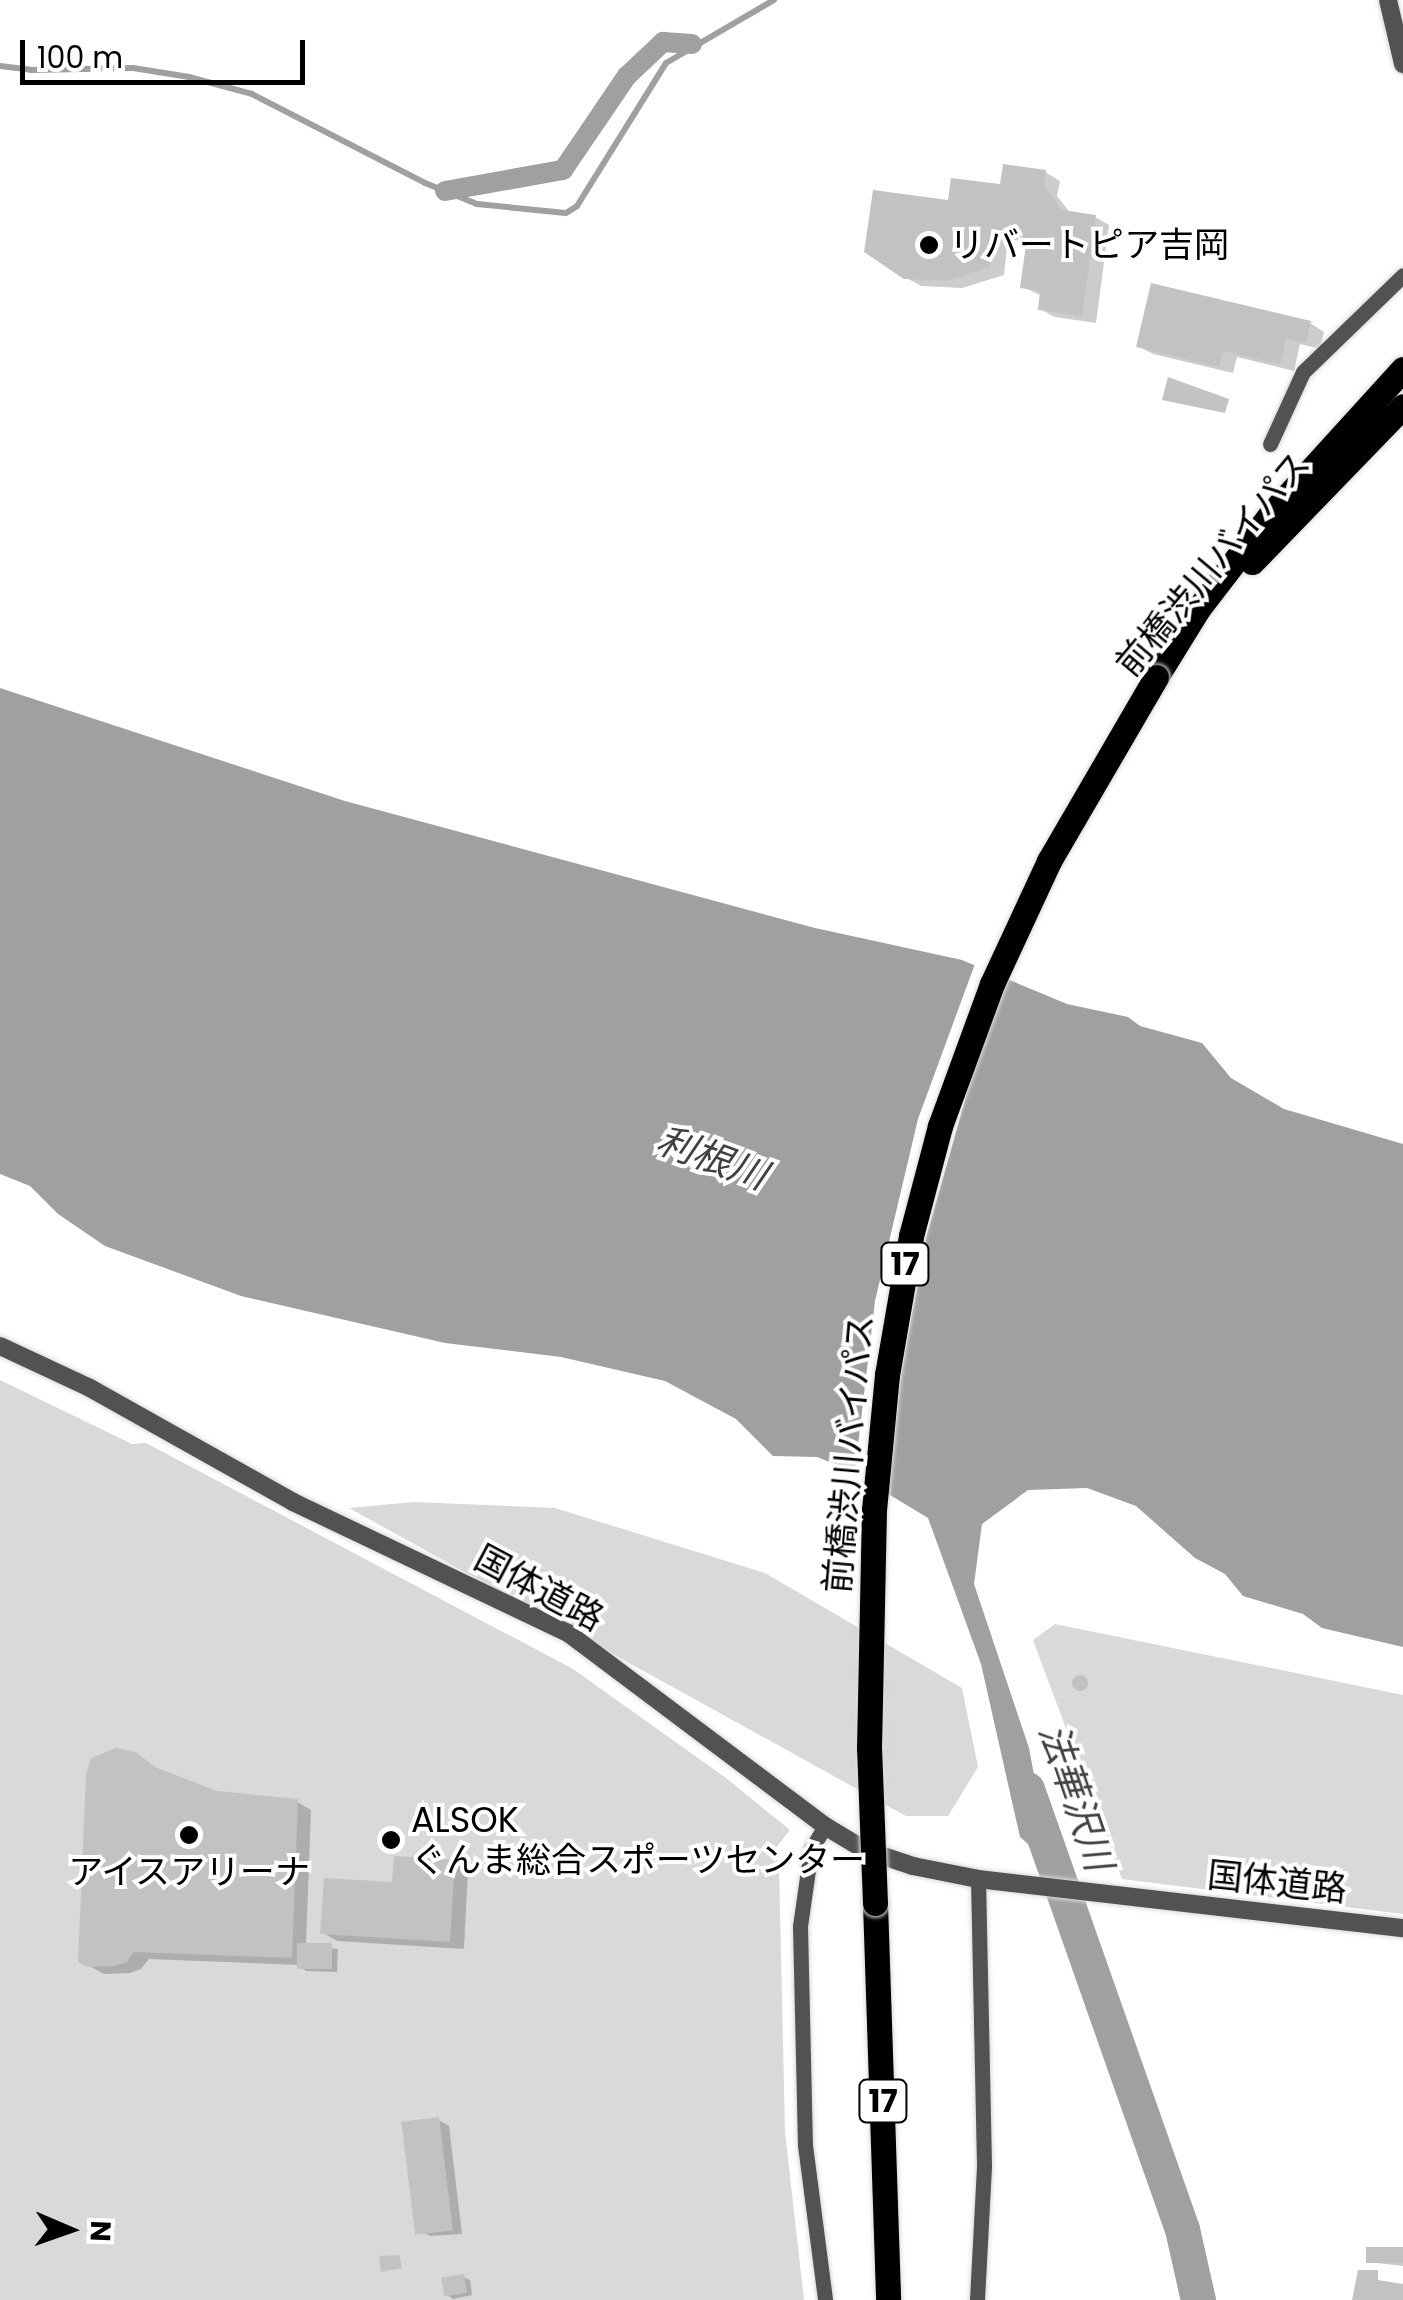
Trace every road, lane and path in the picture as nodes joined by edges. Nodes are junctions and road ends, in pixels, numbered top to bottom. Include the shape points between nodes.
1 (1388, 0) edge
2 (1403, 64) edge
3 (1403, 276) edge
4 (1403, 369) edge
5 (1403, 406) edge
6 (1270, 444) dead end
7 (1343, 448) junction
8 (0, 1346) edge
9 (824, 1826) junction
10 (978, 1879) junction
11 (1403, 1928) edge
12 (825, 2300) edge
13 (888, 2300) edge
14 (978, 2300) edge

1 - 2 street
3 - 6 street via 1304,372
4 - 7 highway
5 - 7 highway, 前橋渋川バイパス / 17
7 - 13 highway, 前橋渋川バイパス / 17, bridge via 1156,678 1049,861 992,984 940,1126 911,1236 887,1375 874,1510 869,1748
8 - 9 street, 国体道路 via 90,1388 293,1502 568,1632
9 - 10 street, 国体道路 via 902,1863
9 - 12 street via 810,1848 800,1926 805,2144
10 - 11 street, 国体道路
10 - 14 street via 984,2164

